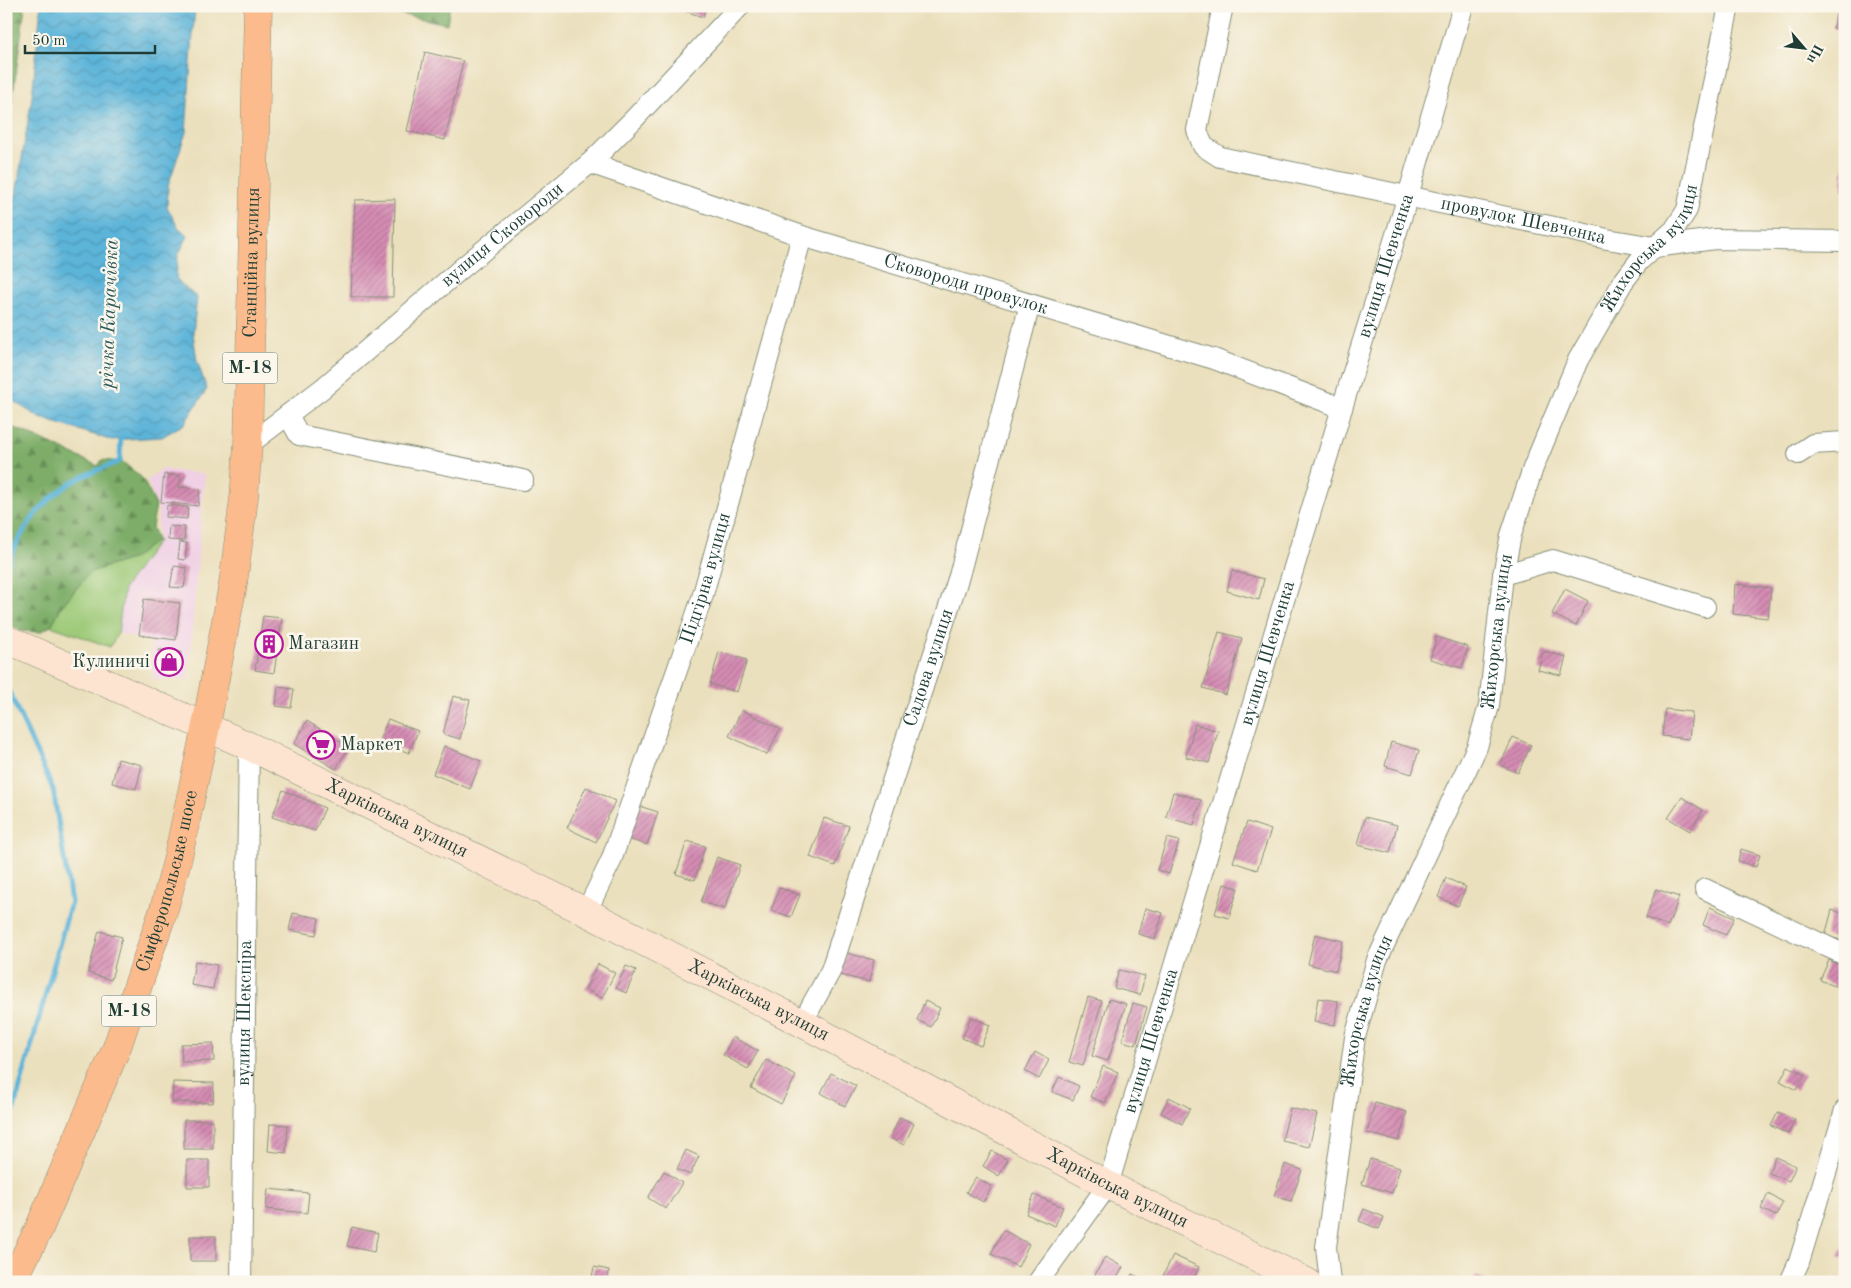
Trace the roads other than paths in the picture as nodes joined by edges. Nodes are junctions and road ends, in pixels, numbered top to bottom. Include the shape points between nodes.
1 (258, 6) edge
2 (740, 6) edge
3 (1223, 6) edge
4 (1463, 6) edge
5 (1729, 6) edge
6 (590, 163) junction
7 (1408, 196) junction
8 (802, 236) junction
9 (1845, 241) edge
10 (1655, 247) junction
11 (1030, 304) junction
12 (1342, 408) junction
13 (288, 415) junction
14 (1845, 442) edge
15 (248, 445) junction
16 (1798, 454) dead end
17 (523, 480) dead end
18 (1503, 575) junction
19 (1705, 607) dead end
20 (6, 639) edge
21 (206, 726) junction
22 (249, 746) junction
23 (1705, 889) dead end
24 (586, 912) junction
25 (1845, 955) edge
26 (802, 1024) junction
27 (1845, 1110) edge
28 (1108, 1185) junction
29 (12, 1282) edge
30 (242, 1282) edge
31 (1038, 1282) edge
32 (1307, 1282) edge
33 (1330, 1282) edge
34 (1790, 1282) edge

1 - 15 highway, Станційна вулиця / М-18
2 - 6 street, вулиця Сковороди
3 - 7 street, провулок Шевченка via 1197,130 1202,146 1220,157
4 - 7 street, вулиця Шевченка
5 - 10 street, Жихорська вулиця via 1687,210 1674,230
6 - 8 street, Сковороди провулок
6 - 13 street, вулиця Сковороди
7 - 10 street, провулок Шевченка
7 - 12 street, вулиця Шевченка
8 - 11 street, Сковороди провулок
8 - 24 street, Підгірна вулиця via 702,598 611,861
9 - 10 street, провулок Шевченка via 1715,239
10 - 18 street, Жихорська вулиця via 1623,282 1578,360 1533,468 1511,536
11 - 12 street, Сковороди провулок via 1214,359
11 - 26 street, Садова вулиця via 959,576 831,970
12 - 28 street, вулиця Шевченка
13 - 15 street, вулиця Сковороди
13 - 17 street via 299,434
14 - 16 street via 1813,444
15 - 21 highway, Станційна вулиця / М-18 via 232,584
18 - 19 street via 1553,560
18 - 33 street, Жихорська вулиця via 1489,706 1477,747 1377,960 1355,1036 1326,1247
20 - 21 main road, Харківська вулиця
21 - 22 main road, Харківська вулиця
21 - 29 highway, Сімферопольське шосе / М-18 via 164,909 117,1047 38,1231
22 - 24 main road, Харківська вулиця
22 - 30 street, вулиця Шекспіра
23 - 25 street
24 - 26 main road, Харківська вулиця
26 - 28 main road, Харківська вулиця
27 - 34 street
28 - 31 street, вулиця Шевченка
28 - 32 main road, Харківська вулиця

